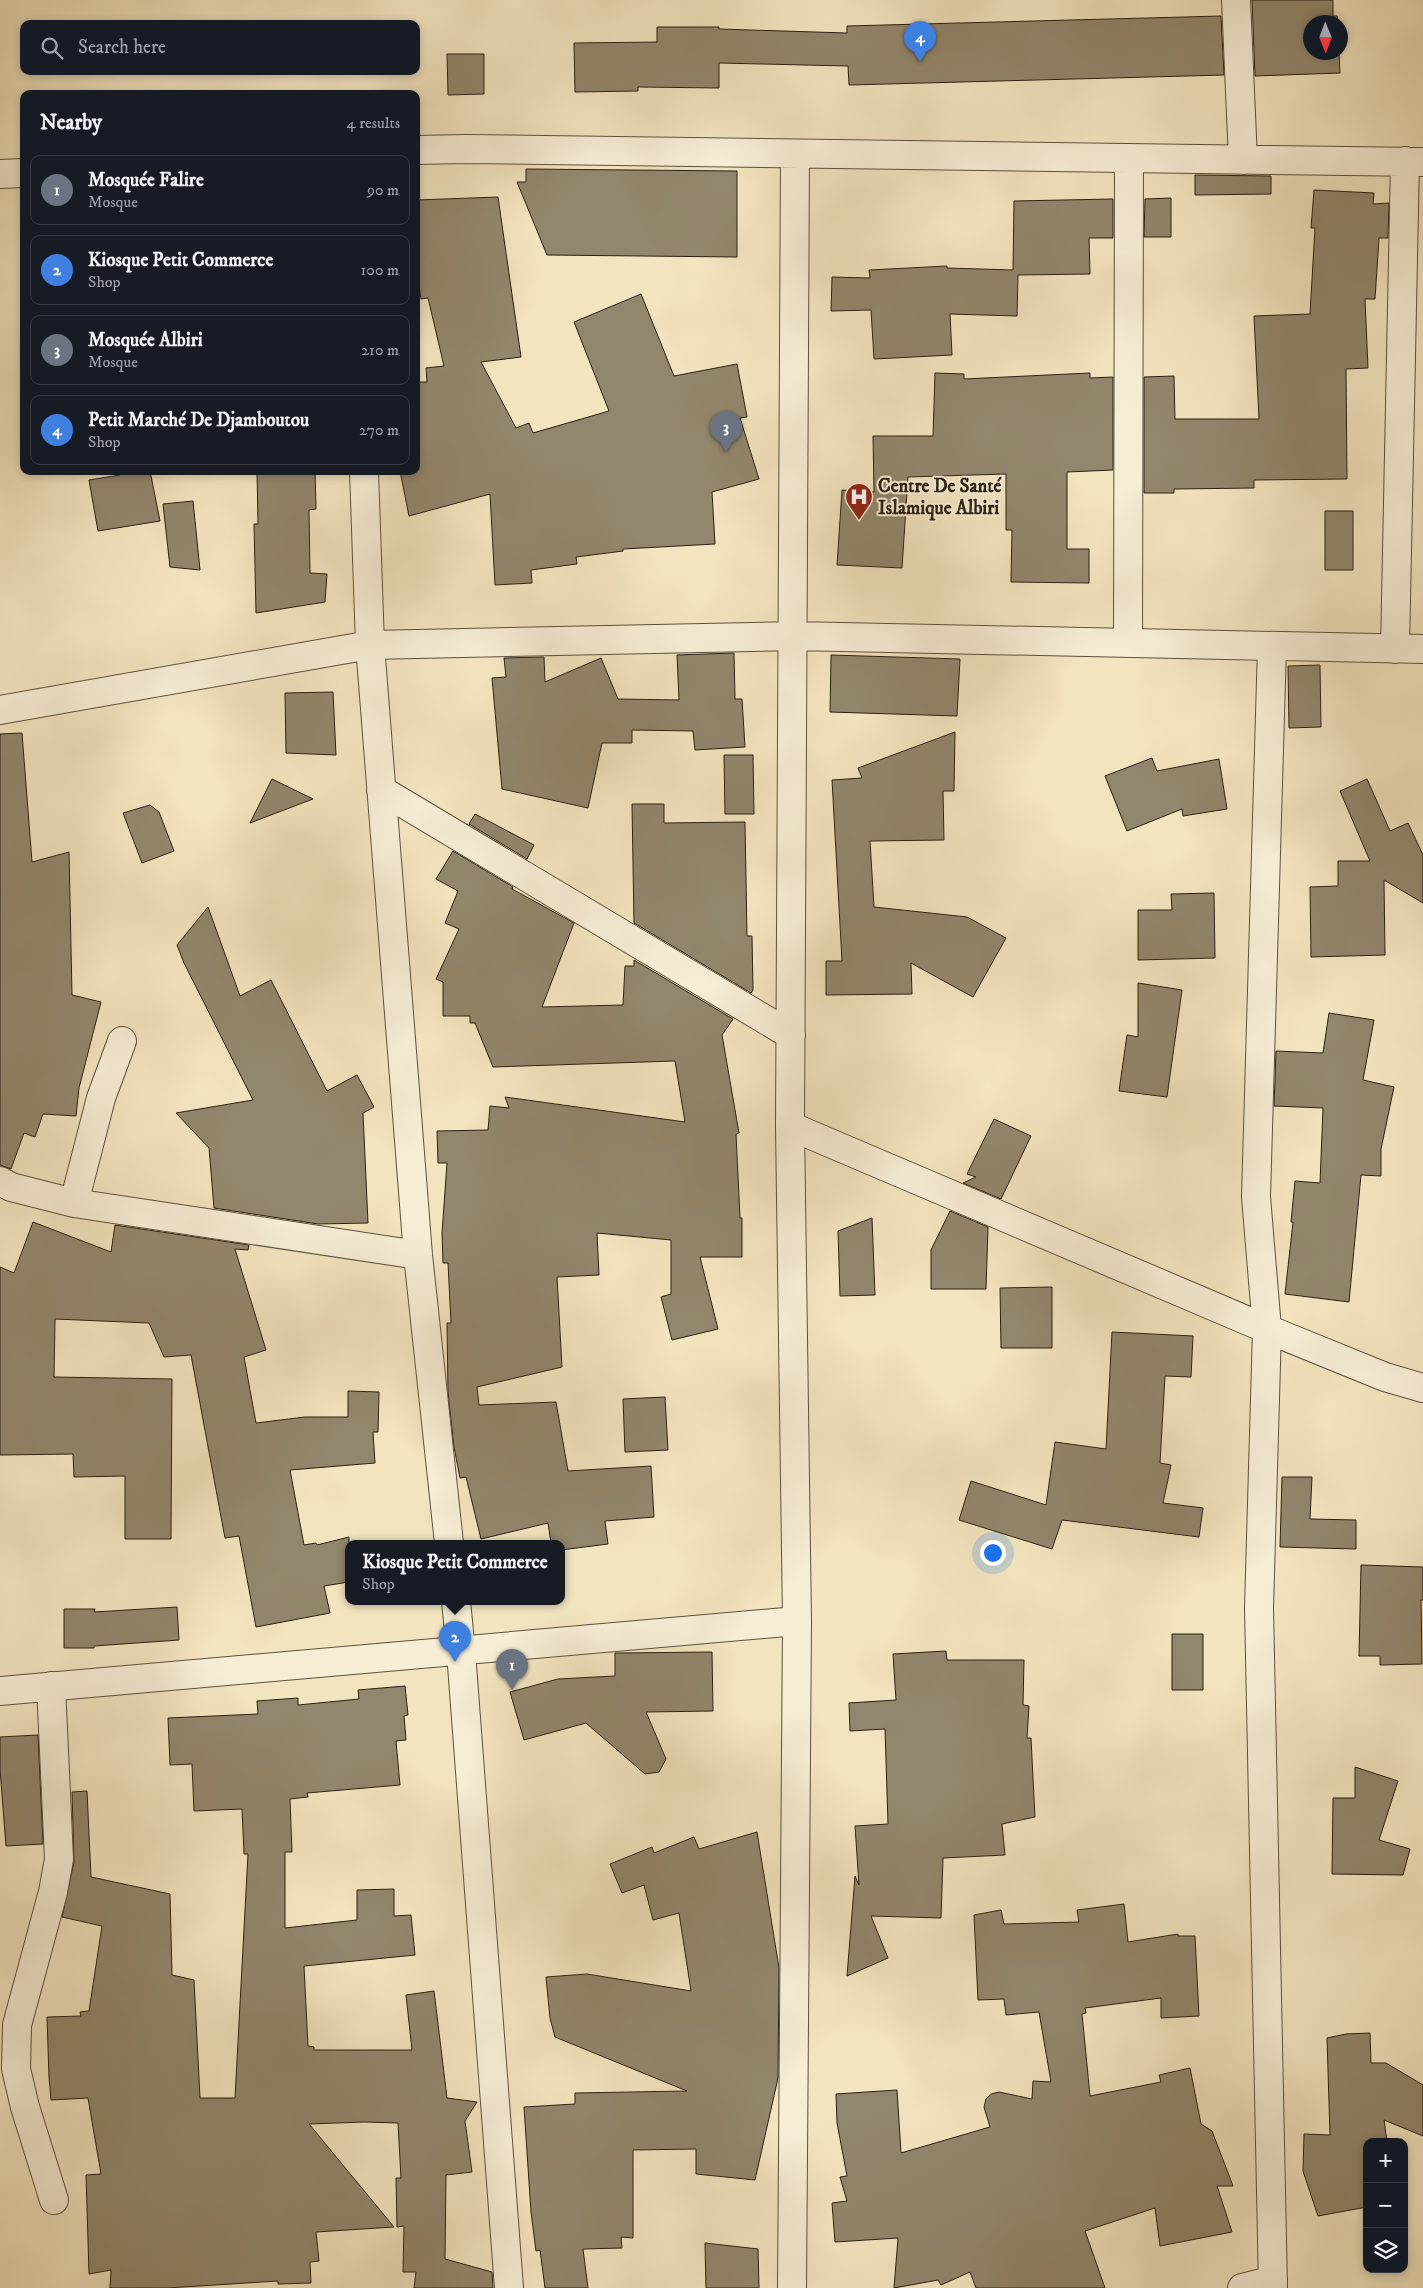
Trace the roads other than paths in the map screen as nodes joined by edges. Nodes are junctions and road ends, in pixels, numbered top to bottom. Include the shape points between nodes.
1 (1236, 0) edge
2 (420, 150) edge
3 (795, 154) junction
4 (1129, 158) junction
5 (1243, 160) junction
6 (1414, 161) edge
7 (20, 173) edge
8 (0, 174) edge
9 (364, 475) edge
10 (794, 636) junction
11 (1128, 643) junction
12 (370, 645) junction
13 (1272, 646) junction
14 (1395, 649) junction
15 (1423, 649) edge
16 (0, 710) edge
17 (381, 790) junction
18 (791, 1035) junction
19 (122, 1041) dead end
20 (790, 1126) junction
21 (0, 1181) edge
22 (74, 1203) junction
23 (418, 1255) junction
24 (1267, 1329) junction
25 (1423, 1388) edge
26 (450, 1540) edge
27 (456, 1605) edge
28 (797, 1621) junction
29 (462, 1652) junction
30 (51, 1686) junction
31 (0, 1691) edge
32 (54, 2200) dead end
33 (1273, 2284) edge
34 (509, 2288) edge
35 (792, 2288) edge
36 (1242, 2288) edge

1 - 5 street
2 - 3 street
3 - 4 street
3 - 10 street
4 - 5 street
4 - 11 street
5 - 6 street
6 - 14 street
7 - 8 street
9 - 12 street
10 - 11 street
10 - 12 street
10 - 18 street
11 - 13 street
12 - 16 street
12 - 17 street
13 - 14 street
13 - 24 street via 1256,1197
14 - 15 street
17 - 18 street
17 - 23 street
18 - 20 street
19 - 22 street via 101,1098
20 - 24 street
20 - 28 street
21 - 22 street via 11,1187
22 - 23 street
23 - 26 street
24 - 25 street via 1385,1377
24 - 33 street via 1259,1608
27 - 29 street
28 - 29 street
28 - 35 street
29 - 30 street
29 - 34 street
30 - 31 street
30 - 32 street via 59,1859 17,2025 16,2069
33 - 36 street

